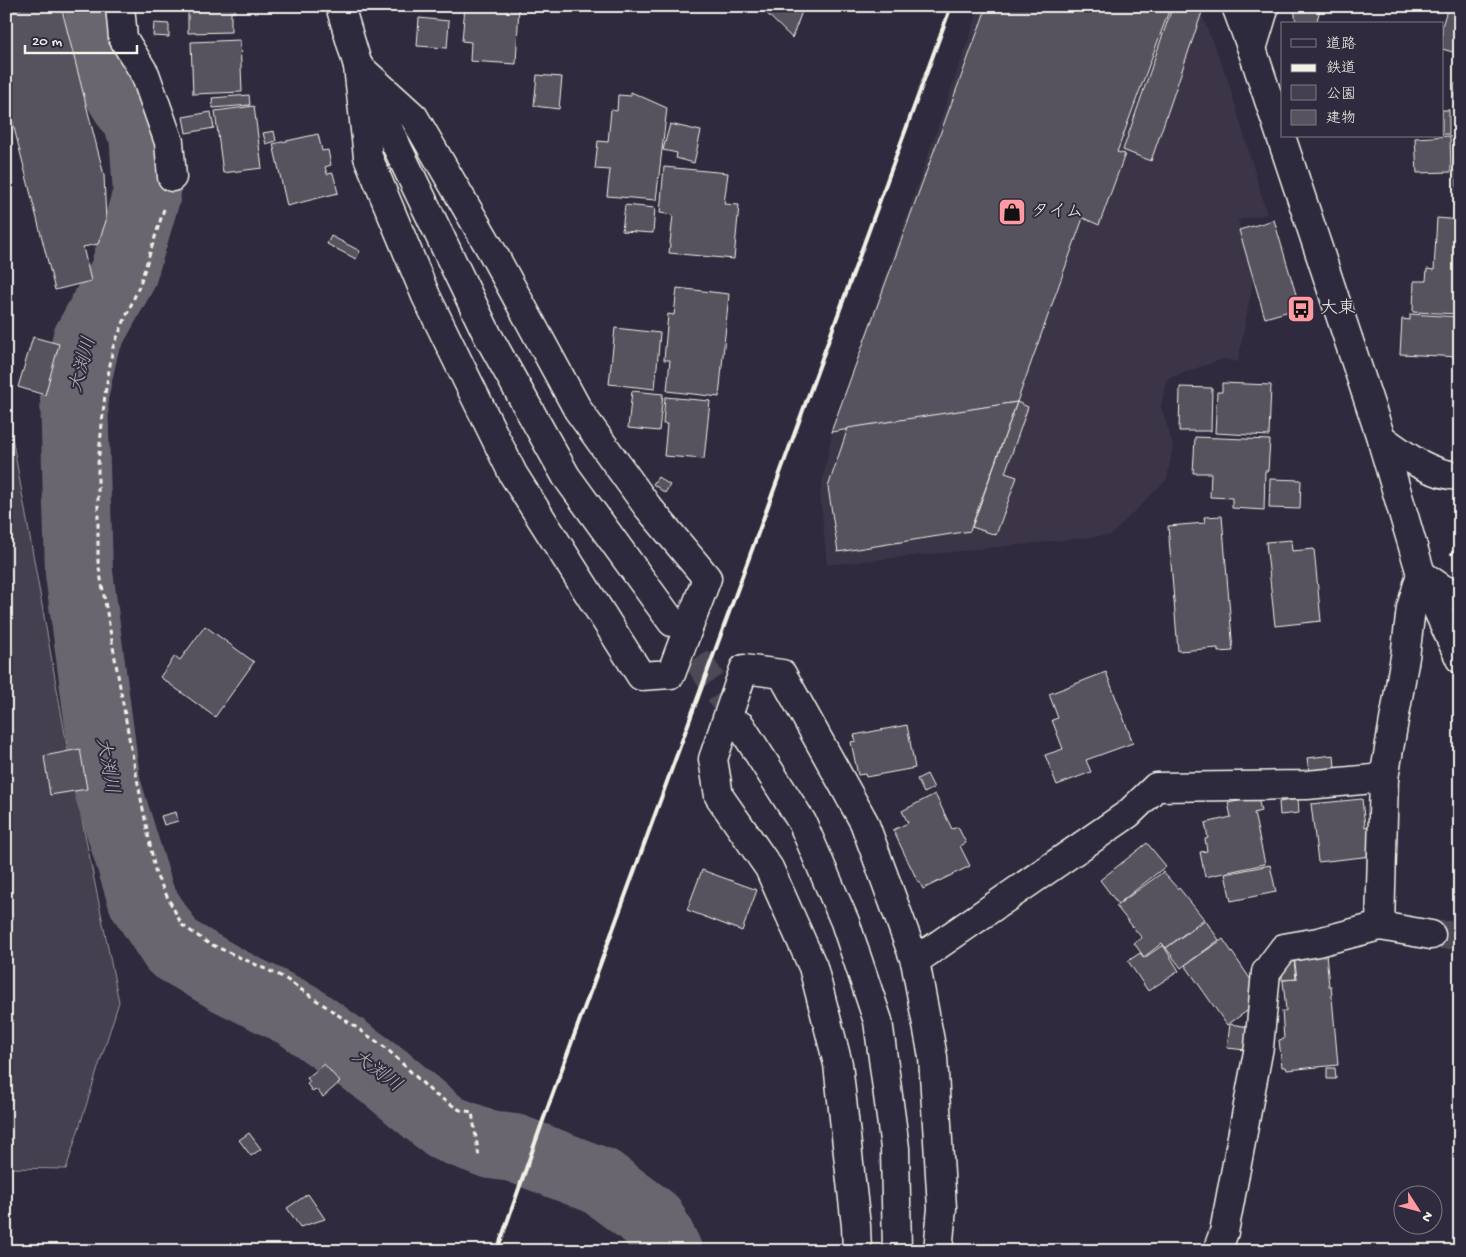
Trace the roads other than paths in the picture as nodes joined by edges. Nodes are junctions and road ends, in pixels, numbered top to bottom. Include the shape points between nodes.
1 (120, 6) edge
2 (340, 6) edge
3 (1236, 6) edge
4 (1265, 6) edge
5 (1252, 49) junction
6 (358, 66) junction
7 (1281, 137) edge
8 (1281, 138) edge
9 (172, 177) road end
10 (1380, 438) junction
11 (1460, 476) edge
12 (1421, 574) junction
13 (1460, 597) edge
14 (672, 622) tunnel mouth
15 (1460, 659) edge
16 (741, 726) tunnel mouth
17 (1384, 778) junction
18 (1380, 926) junction
19 (1431, 935) tunnel mouth
20 (915, 961) junction
21 (857, 1251) edge
22 (897, 1251) edge
23 (938, 1251) edge
24 (1217, 1251) edge

1 - 9 street via 123,38 145,74 169,142
2 - 6 street
3 - 5 street
4 - 5 street
5 - 7 street
6 - 6 street via 414,117 578,410 647,506 706,578 670,674 641,676 513,474 426,296 368,157
6 - 14 street via 487,334 566,476
8 - 10 street
10 - 11 street via 1412,461 1448,476
10 - 12 street
12 - 13 street
12 - 15 street
12 - 17 street via 1411,608
16 - 22 street via 802,822 845,922 878,1021 895,1148
17 - 18 street
17 - 20 street via 1307,785 1156,787 1128,814
18 - 19 street
18 - 24 street via 1284,948 1266,972 1259,1047 1224,1232
20 - 21 street via 864,822 782,674 744,669 713,759 719,796 770,868 812,967 838,1064
20 - 23 street via 933,1057 942,1208

